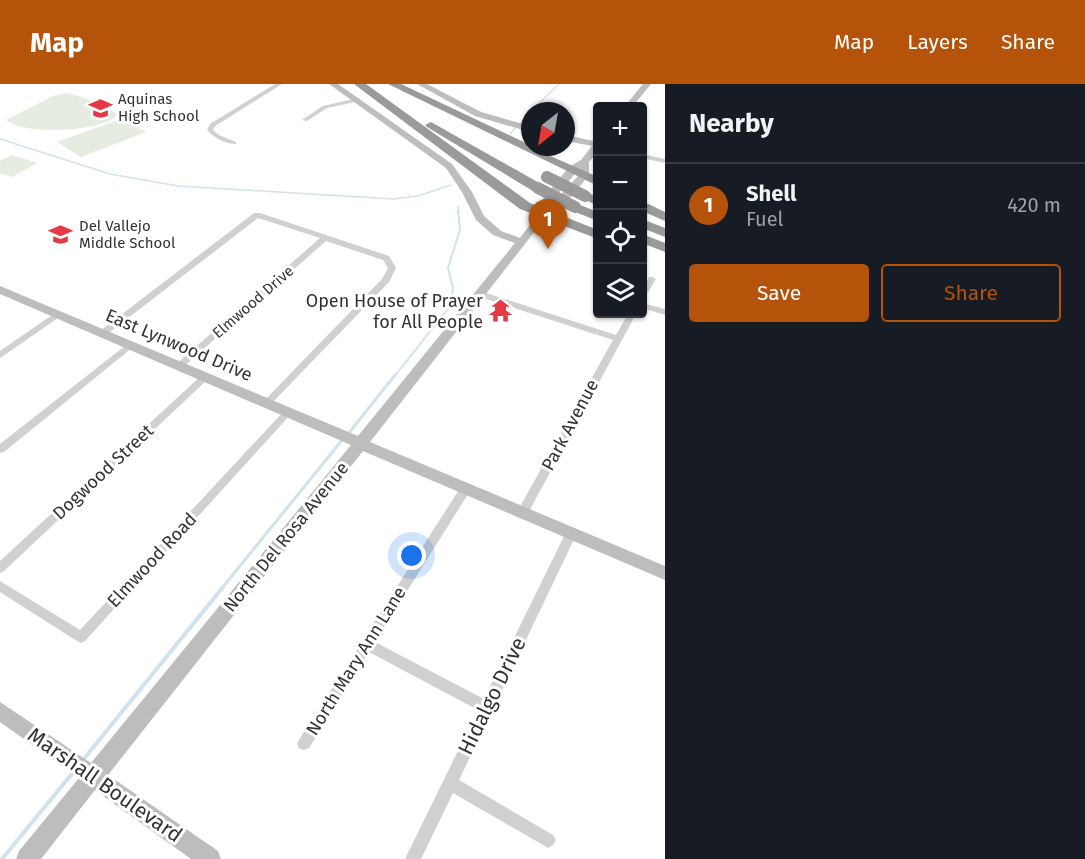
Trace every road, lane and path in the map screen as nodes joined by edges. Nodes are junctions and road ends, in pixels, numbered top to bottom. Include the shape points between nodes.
1 (279, 84) edge
2 (333, 84) edge
3 (360, 84) edge
4 (383, 84) edge
5 (393, 84) edge
6 (421, 84) edge
7 (647, 84) edge
8 (358, 100) junction
9 (632, 102) edge
10 (305, 120) dead end
11 (521, 126) edge
12 (575, 140) edge
13 (234, 143) dead end
14 (593, 144) edge
15 (593, 150) edge
16 (505, 154) dead end
17 (647, 157) edge
18 (665, 161) edge
19 (580, 168) junction
20 (543, 175) dead end
21 (593, 179) edge
22 (593, 200) edge
23 (647, 208) edge
24 (543, 214) junction
25 (593, 215) edge
26 (665, 217) edge
27 (647, 225) edge
28 (593, 233) edge
29 (665, 233) edge
30 (326, 237) junction
31 (647, 240) edge
32 (522, 242) junction
33 (665, 248) edge
34 (647, 255) edge
35 (665, 262) edge
36 (652, 279) dead end
37 (647, 287) edge
38 (0, 290) edge
39 (480, 294) junction
40 (647, 307) edge
41 (665, 312) edge
42 (58, 314) junction
43 (630, 318) edge
44 (103, 333) junction
45 (617, 338) junction
46 (130, 345) junction
47 (0, 356) edge
48 (179, 366) junction
49 (205, 377) junction
50 (267, 403) junction
51 (288, 412) junction
52 (351, 439) junction
53 (0, 448) edge
54 (466, 488) junction
55 (523, 512) junction
56 (571, 533) junction
57 (0, 568) edge
58 (665, 573) edge
59 (0, 586) edge
60 (366, 644) junction
61 (487, 708) junction
62 (0, 711) edge
63 (304, 743) dead end
64 (82, 770) junction
65 (450, 783) junction
66 (548, 840) dead end
67 (27, 859) edge
68 (210, 859) edge
69 (413, 859) edge

1 - 13 street via 212,125 210,130 217,136
2 - 8 main road
3 - 24 highway via 507,194
3 - 25 highway, bridge via 538,188
4 - 16 highway
5 - 19 highway
6 - 11 main road via 478,114
7 - 9 main road
8 - 10 street via 325,107
8 - 32 main road via 449,166 480,219 497,233
12 - 14 main road
15 - 19 main road, North Del Rosa Avenue
17 - 18 street
19 - 21 highway
19 - 24 main road, North Del Rosa Avenue via 552,213
20 - 22 highway, bridge
23 - 26 highway
24 - 28 highway
24 - 32 main road, North Del Rosa Avenue
27 - 29 highway
30 - 44 street via 257,215
30 - 48 street, Elmwood Drive
30 - 50 street via 376,253 391,264 391,272
31 - 33 highway
32 - 39 main road, North Del Rosa Avenue
34 - 35 highway
36 - 37 street
38 - 42 main road, East Lynwood Drive
39 - 45 street
39 - 52 main road, North Del Rosa Avenue
40 - 41 street
42 - 44 main road, East Lynwood Drive
42 - 47 street
43 - 45 street, Park Avenue
44 - 46 main road, East Lynwood Drive
45 - 55 street, Park Avenue
46 - 48 main road, East Lynwood Drive
46 - 53 street
48 - 49 main road, East Lynwood Drive
49 - 50 main road, East Lynwood Drive
49 - 57 street, Dogwood Street
50 - 51 main road, East Lynwood Drive
51 - 52 main road, East Lynwood Drive
51 - 59 street, Elmwood Road via 81,637
52 - 54 main road, East Lynwood Drive
52 - 64 main road, North Del Rosa Avenue
54 - 55 main road, East Lynwood Drive
54 - 60 street, North Mary Ann Lane
55 - 56 main road, East Lynwood Drive
56 - 58 main road, East Lynwood Drive
56 - 61 street, Hidalgo Drive
60 - 61 street
60 - 63 street, North Mary Ann Lane
61 - 65 street, Hidalgo Drive
62 - 64 main road, Marshall Boulevard
64 - 67 main road, North Del Rosa Avenue
64 - 68 main road, Marshall Boulevard
65 - 66 street
65 - 69 street, Hidalgo Drive

